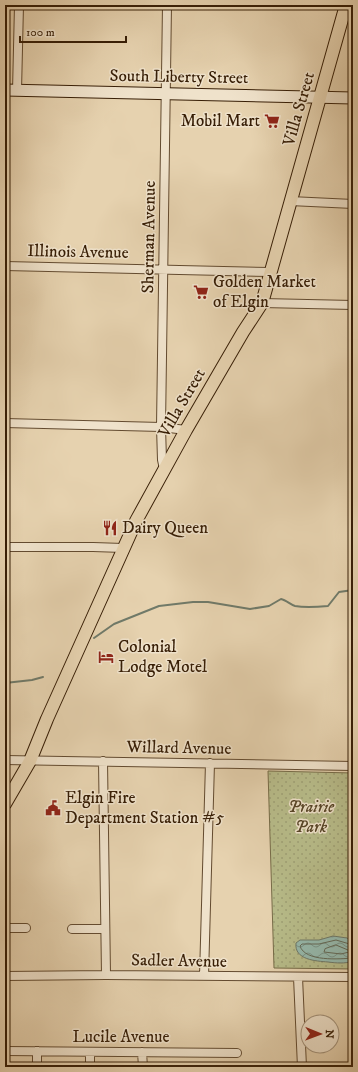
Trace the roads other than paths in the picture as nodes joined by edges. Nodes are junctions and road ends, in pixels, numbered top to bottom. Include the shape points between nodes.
1 (19, 5) edge
2 (167, 5) edge
3 (346, 5) edge
4 (5, 90) edge
5 (17, 91) junction
6 (166, 93) junction
7 (320, 97) junction
8 (353, 98) edge
9 (290, 201) junction
10 (353, 204) edge
11 (5, 266) edge
12 (164, 269) junction
13 (270, 272) junction
14 (262, 303) junction
15 (353, 306) edge
16 (5, 423) edge
17 (161, 427) junction
18 (186, 430) junction
19 (164, 469) junction
20 (5, 547) edge
21 (123, 548) junction
22 (5, 760) edge
23 (30, 761) junction
24 (103, 761) junction
25 (210, 764) junction
26 (353, 766) edge
27 (5, 804) edge
28 (5, 928) edge
29 (26, 928) dead end
30 (72, 929) dead end
31 (105, 929) junction
32 (106, 975) junction
33 (5, 976) edge
34 (204, 976) junction
35 (298, 977) junction
36 (353, 977) edge
37 (5, 1051) edge
38 (37, 1051) junction
39 (90, 1052) junction
40 (142, 1052) junction
41 (237, 1053) dead end
42 (37, 1067) edge
43 (90, 1067) edge
44 (143, 1067) edge
45 (302, 1067) edge

1 - 5 street
2 - 6 street, Sherman Avenue
3 - 7 main road, Villa Street
4 - 5 main road, South Liberty Street
5 - 6 main road, South Liberty Street
6 - 7 main road, South Liberty Street
6 - 12 street, Sherman Avenue
7 - 8 main road, South Liberty Street
7 - 9 main road, Villa Street
9 - 10 street
9 - 13 main road, Villa Street
11 - 12 street, Illinois Avenue
12 - 13 street, Illinois Avenue
12 - 17 street, Sherman Avenue
13 - 14 main road, Villa Street
14 - 15 street
14 - 18 main road, Villa Street
16 - 17 street
17 - 18 street
17 - 19 street, Sherman Avenue
18 - 19 main road, Villa Street
19 - 21 main road, Villa Street
20 - 21 street
21 - 23 main road, Villa Street
22 - 23 street, Willard Avenue
23 - 24 street, Willard Avenue
23 - 27 main road, Villa Street
24 - 25 street, Willard Avenue
24 - 31 street
25 - 26 street, Willard Avenue
25 - 34 street
28 - 29 street
30 - 31 street
31 - 32 street
32 - 33 street, Sadler Avenue
32 - 34 street, Sadler Avenue
34 - 35 street, Sadler Avenue
35 - 36 street, Sadler Avenue
35 - 45 street
37 - 38 street, Lucile Avenue
38 - 39 street, Lucile Avenue
38 - 42 street
39 - 40 street, Lucile Avenue
39 - 43 street
40 - 41 street, Lucile Avenue
40 - 44 street

